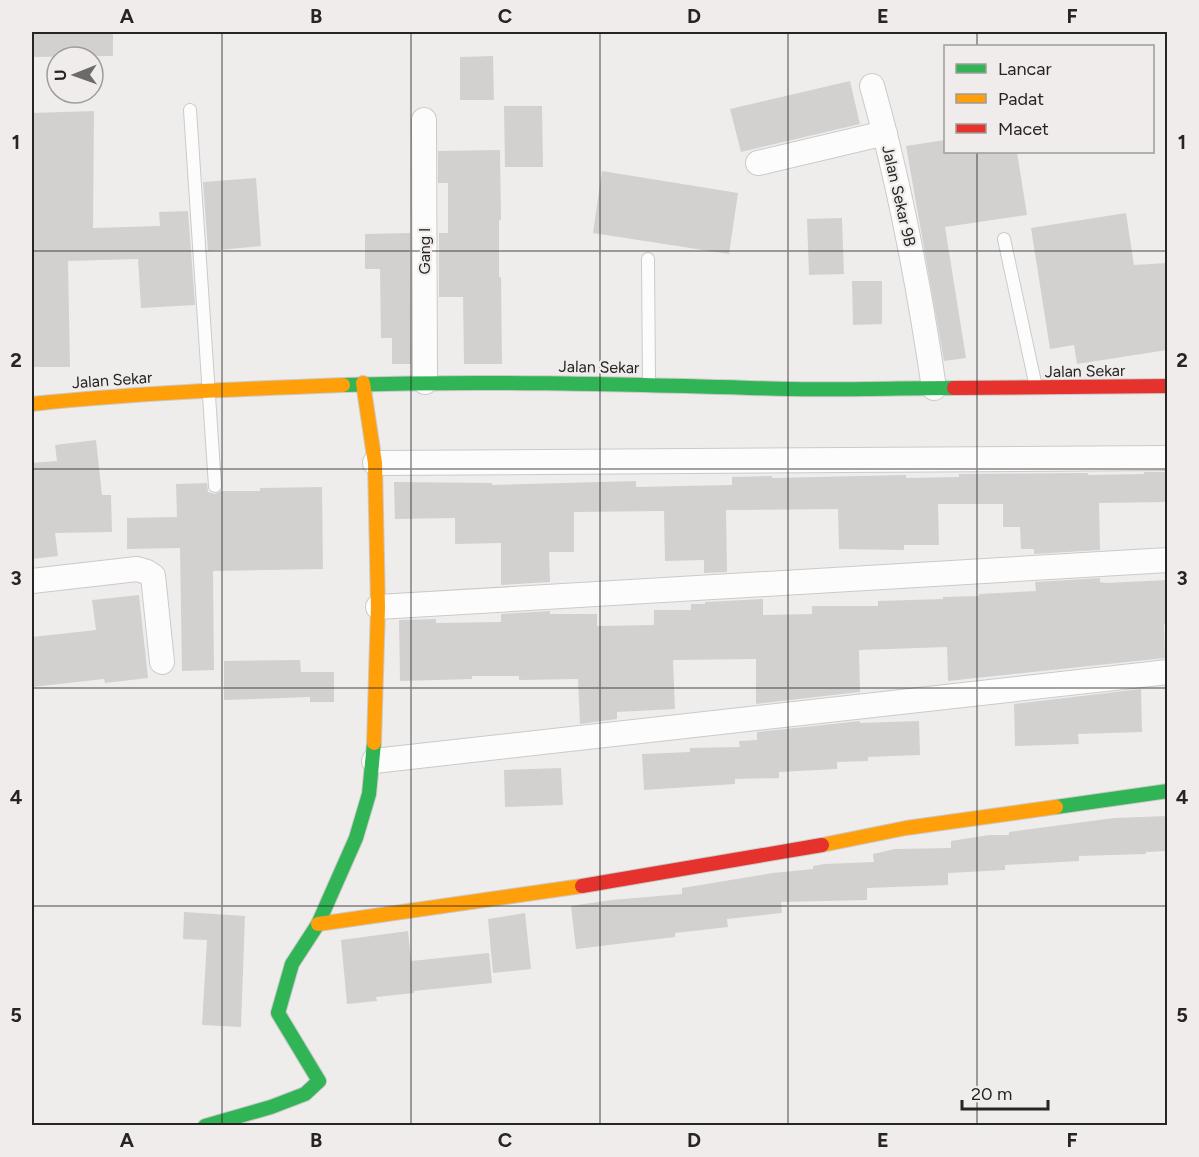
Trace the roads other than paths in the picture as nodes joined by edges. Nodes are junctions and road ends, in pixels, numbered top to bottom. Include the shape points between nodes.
1 (872, 86) dead end
2 (190, 110) dead end
3 (424, 120) dead end
4 (885, 133) junction
5 (758, 163) dead end
6 (1004, 240) dead end
7 (648, 259) dead end
8 (424, 382) junction
9 (363, 383) junction
10 (649, 384) junction
11 (1167, 386) edge
12 (934, 388) junction
13 (1036, 388) junction
14 (209, 390) junction
15 (32, 404) edge
16 (1167, 458) edge
17 (375, 463) junction
18 (215, 486) dead end
19 (1167, 560) edge
20 (32, 582) edge
21 (378, 607) junction
22 (162, 662) dead end
23 (1167, 672) edge
24 (374, 760) junction
25 (1167, 791) edge
26 (318, 924) junction
27 (205, 1125) edge

1 - 4 street
2 - 14 lane
3 - 8 street, Gang I
4 - 5 street, Jalan Sekar 9B
4 - 12 street, Jalan Sekar 9B via 913,254
6 - 13 lane
7 - 10 lane
8 - 9 street, Jalan Sekar
8 - 10 street, Jalan Sekar
9 - 14 street, Jalan Sekar
9 - 17 street
10 - 12 street, Jalan Sekar
11 - 13 street, Jalan Sekar
12 - 13 street, Jalan Sekar
14 - 15 street, Jalan Sekar
14 - 18 lane
16 - 17 street
17 - 21 street
19 - 21 street
20 - 22 street via 128,570 147,572 153,576
21 - 24 street
23 - 24 street
24 - 26 street via 356,838
25 - 26 street via 906,828 788,852 543,892
26 - 27 street via 292,964 278,1013 319,1081 305,1094 280,1104

